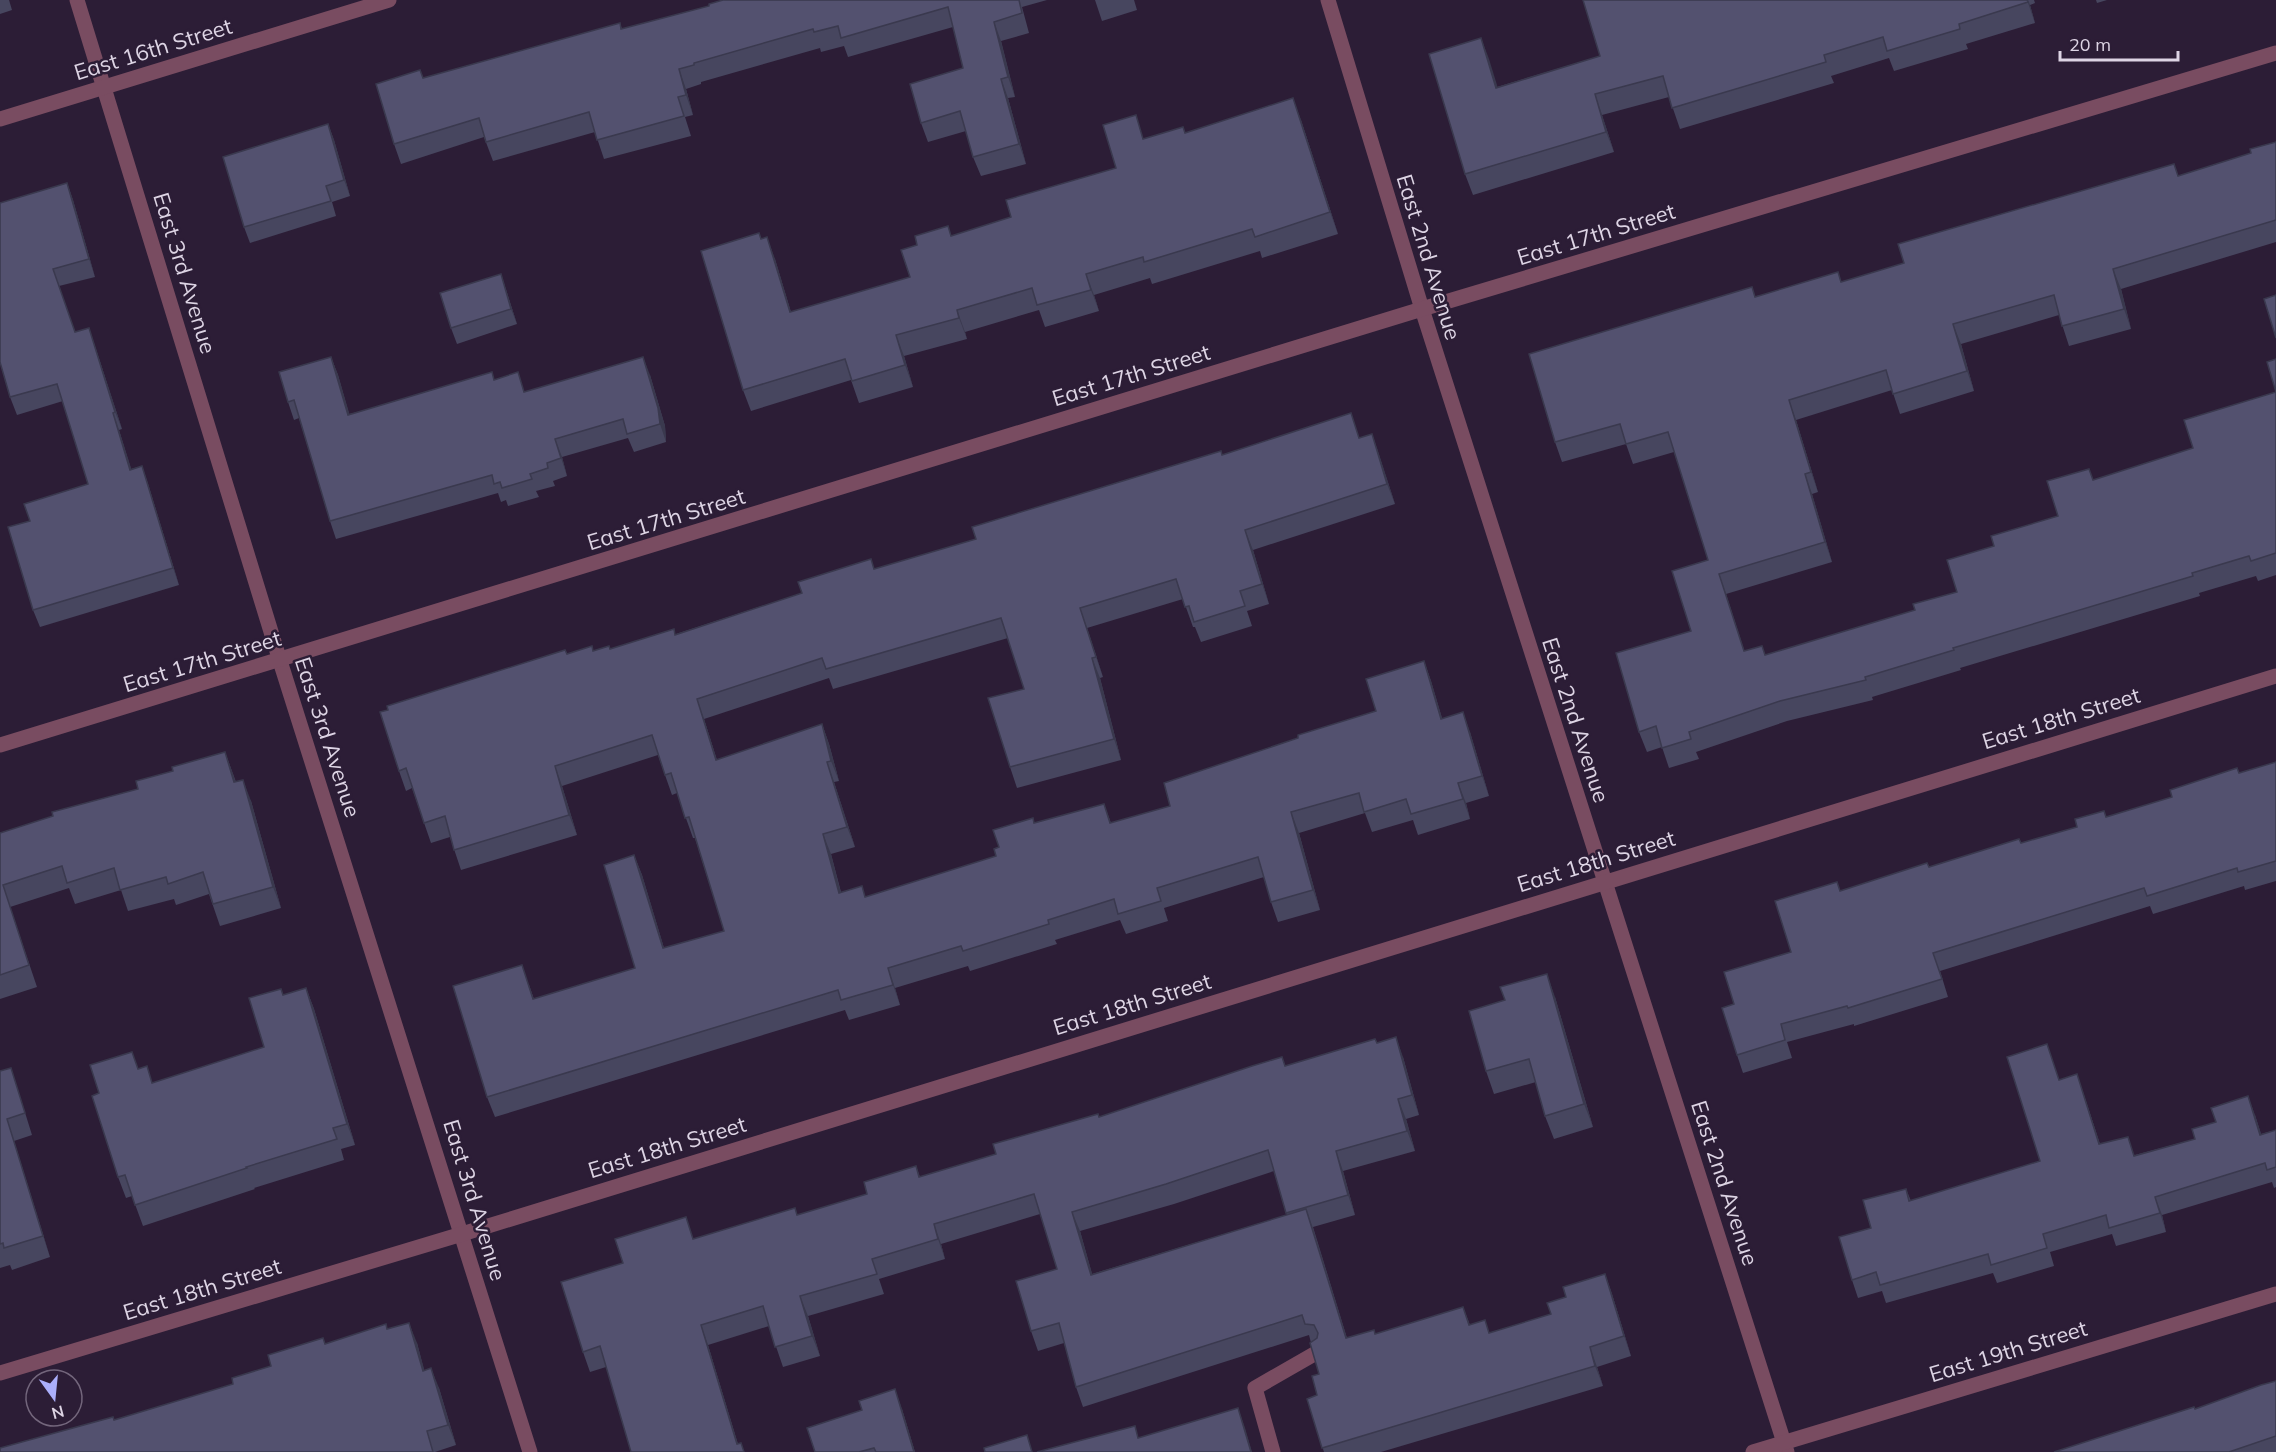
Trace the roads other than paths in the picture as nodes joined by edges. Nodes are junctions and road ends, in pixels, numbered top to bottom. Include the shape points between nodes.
1 (77, 0) edge
2 (389, 0) edge
3 (1328, 0) edge
4 (2276, 53) edge
5 (104, 87) junction
6 (0, 119) edge
7 (1422, 309) junction
8 (280, 661) junction
9 (2276, 676) edge
10 (0, 746) edge
11 (1605, 882) junction
12 (462, 1234) junction
13 (2276, 1294) edge
14 (1316, 1353) edge
15 (0, 1373) edge
16 (1786, 1447) edge
17 (530, 1452) edge
18 (1273, 1452) edge
19 (1753, 1452) edge

1 - 5 street, East 3rd Avenue
2 - 5 street, East 16th Street
3 - 7 street, East 2nd Avenue
4 - 7 street, East 17th Street
5 - 6 street, East 16th Street
5 - 8 street, East 3rd Avenue
7 - 8 street, East 17th Street
7 - 11 street, East 2nd Avenue
8 - 10 street, East 17th Street
8 - 12 street, East 3rd Avenue
9 - 11 street, East 18th Street
11 - 12 street, East 18th Street
11 - 16 street, East 2nd Avenue
12 - 15 street, East 18th Street
12 - 17 street, East 3rd Avenue
13 - 16 street, East 19th Street
14 - 18 street via 1255,1388
16 - 19 street, East 19th Street

